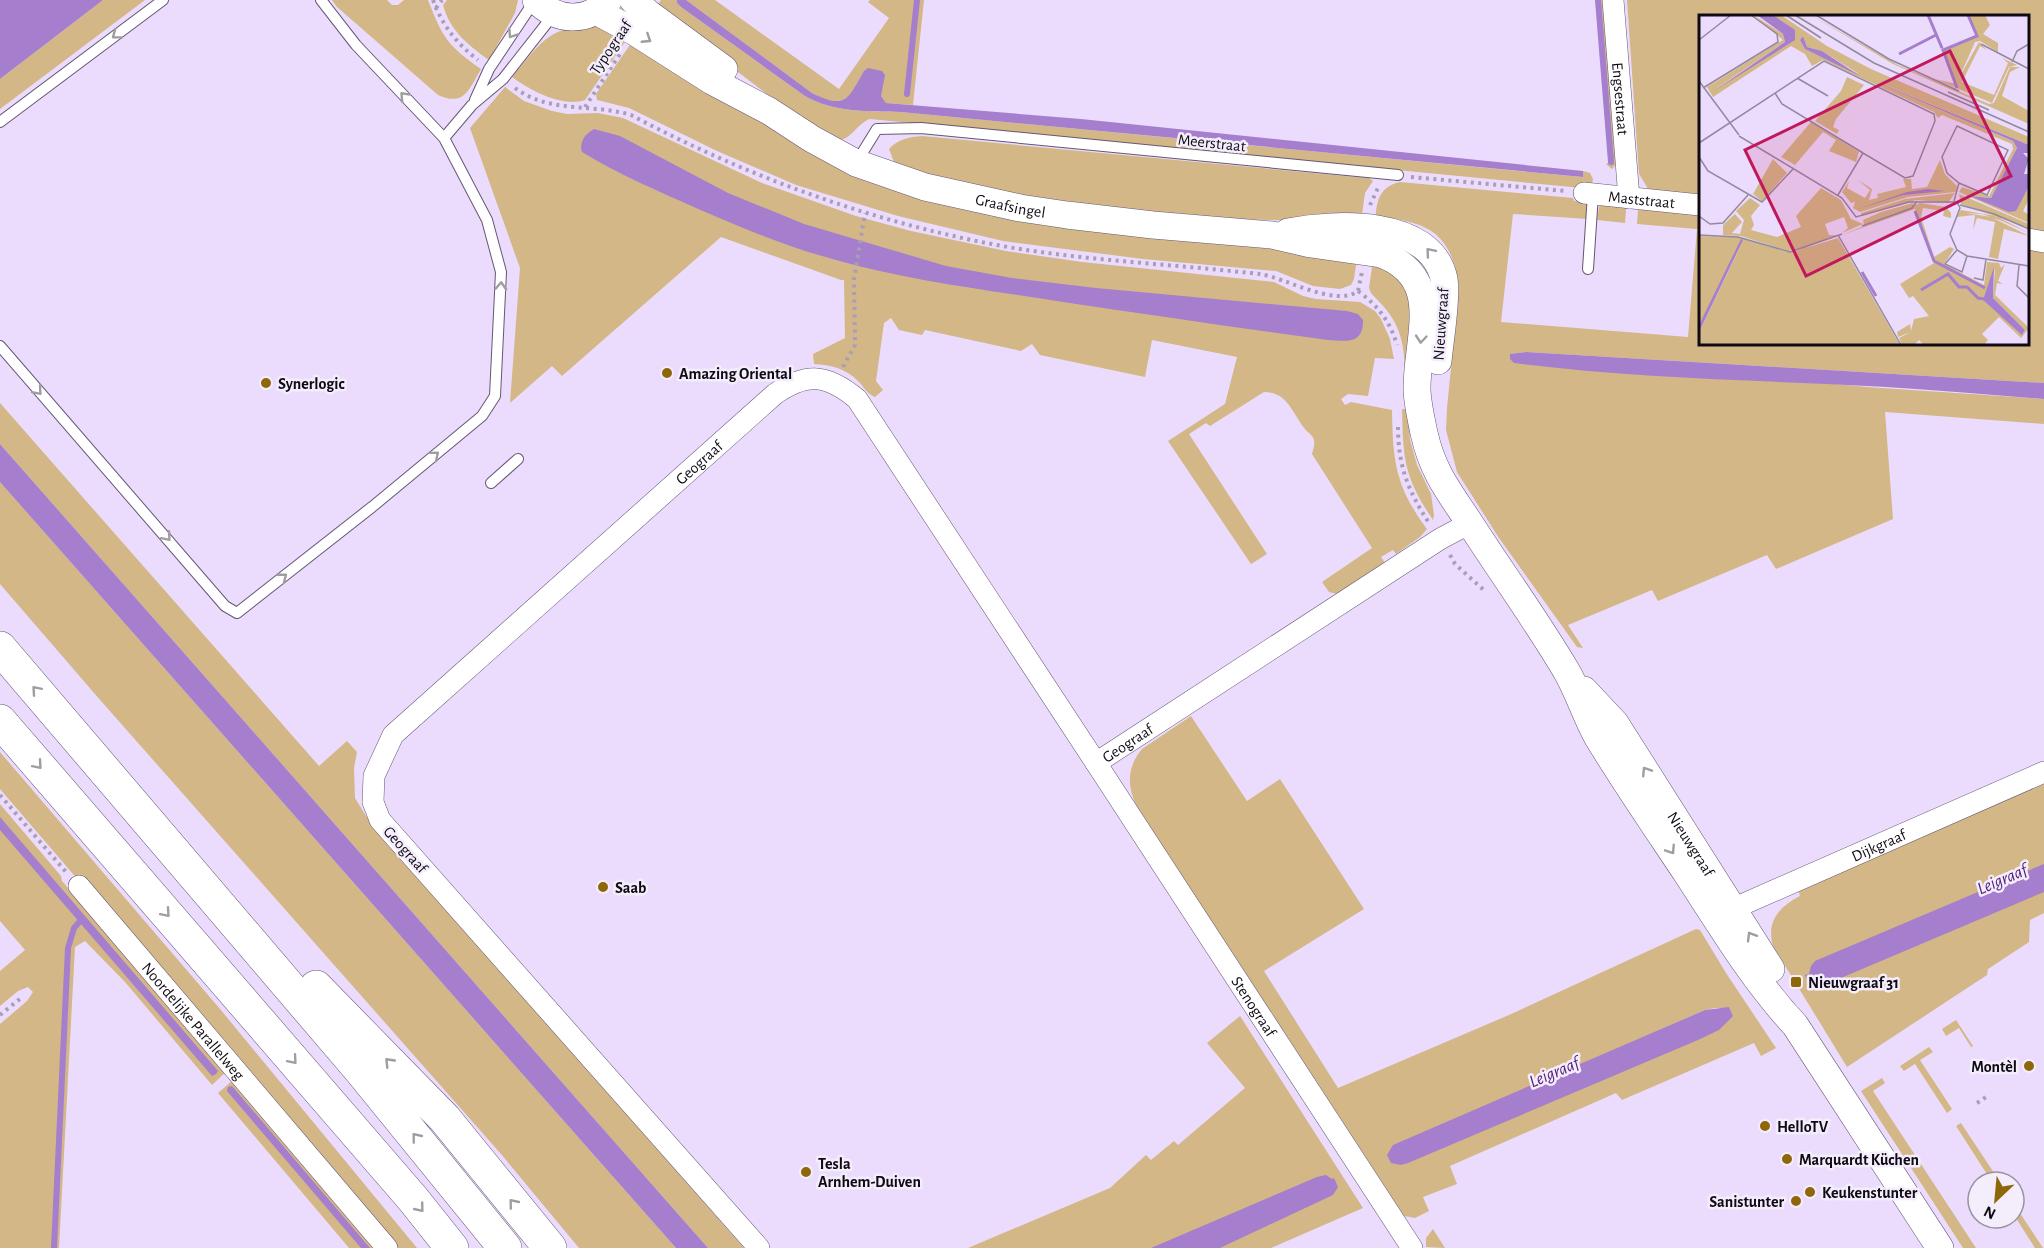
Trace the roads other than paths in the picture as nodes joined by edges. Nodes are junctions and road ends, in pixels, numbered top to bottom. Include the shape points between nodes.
1 (163, 0) edge
2 (321, 0) edge
3 (633, 0) edge
4 (1613, 0) edge
5 (542, 5) edge
6 (602, 6) edge
7 (472, 105) junction
8 (769, 111) junction
9 (0, 122) edge
10 (444, 138) junction
11 (856, 163) junction
12 (1398, 175) road end
13 (1589, 194) joint
14 (1629, 198) junction
15 (1699, 205) edge
16 (2029, 239) edge
17 (1365, 240) joint
18 (2044, 242) edge
19 (1588, 269) dead end
20 (0, 346) edge
21 (518, 459) dead end
22 (491, 483) dead end
23 (1470, 523) junction
24 (0, 648) edge
25 (0, 721) edge
26 (1096, 763) junction
27 (2044, 772) edge
28 (116, 782) junction
29 (79, 886) road end
30 (1725, 913) junction
31 (387, 1248) edge
32 (452, 1248) edge
33 (505, 1248) edge
34 (550, 1248) edge
35 (759, 1248) edge
36 (1412, 1248) edge
37 (1940, 1248) edge

1 -> 9 lane
10 -> 2 lane via 356,45
3 - 8 street, Graafsingel via 723,68
4 - 14 street, Engsestraat
5 - 6 street via 575,17
5 -> 7 lane via 489,69
5 - 7 lane via 502,79
6 -> 8 street, Graafsingel via 712,81
7 - 10 lane
8 - 11 street, Graafsingel
20 -> 10 lane via 225,606 237,613 460,435 482,416 495,396 501,272 487,220
11 - 12 lane, Meerstraat via 878,129 921,129
11 - 17 street, Graafsingel via 925,188 1020,208 1272,235 1311,244
13 - 14 street, Maststraat
13 - 19 lane
14 - 15 street, Maststraat
16 - 18 street
17 - 23 street, Nieuwgraaf via 1412,275 1419,285 1424,312 1417,389 1424,431 1443,485
21 - 22 lane
23 - 26 street, Geograaf
23 - 30 street, Nieuwgraaf via 1568,673 1597,736
28 -> 24 highway
25 -> 32 highway
26 - 35 street, Geograaf via 856,399 832,383 805,379 792,382 775,394 393,735 374,776 373,802 380,820
26 - 36 street, Stenograaf
27 - 30 street, Dijkgraaf
33 -> 28 highway via 362,1072
34 -> 28 highway via 445,1119
29 - 31 street, Noordelijke Parallelweg
30 - 37 street, Nieuwgraaf via 1773,1001 1795,1025

